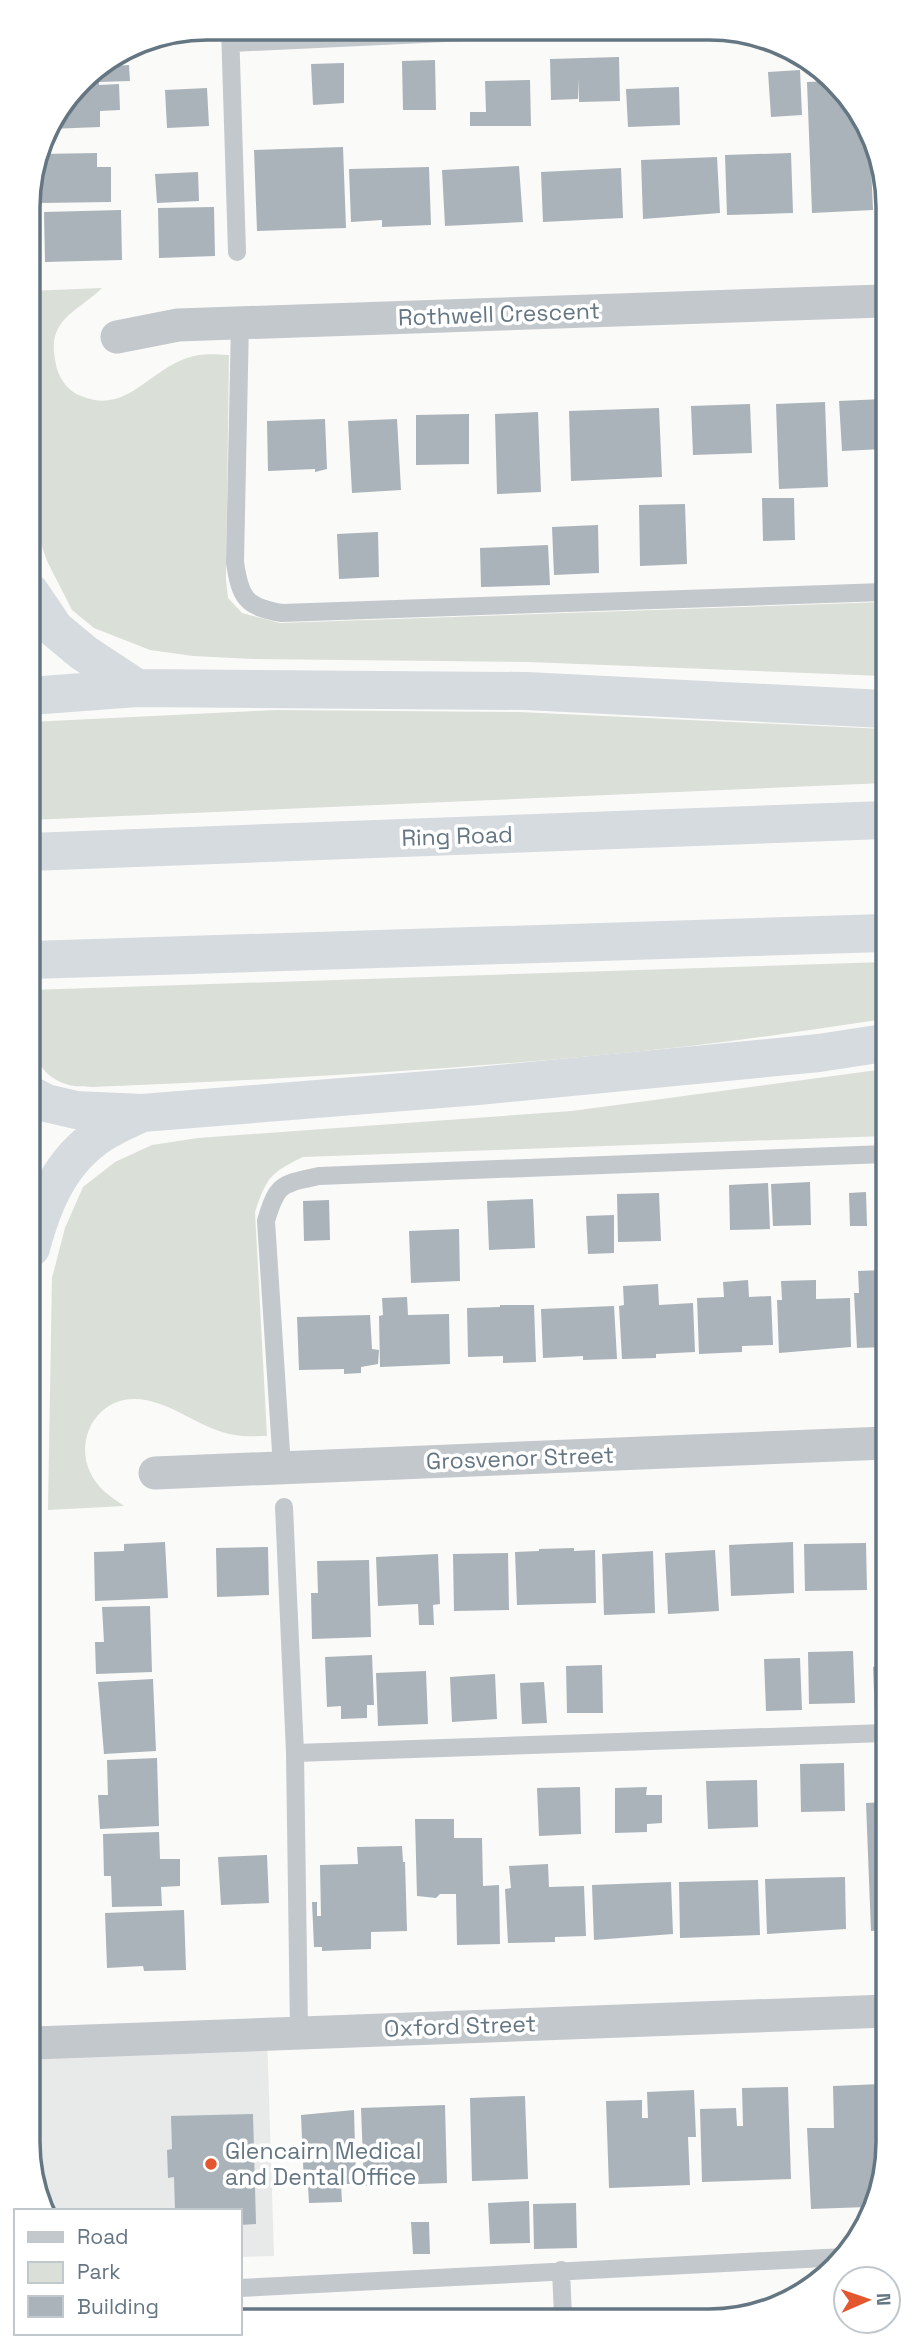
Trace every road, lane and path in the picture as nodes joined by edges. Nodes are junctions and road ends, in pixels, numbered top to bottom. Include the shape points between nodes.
1 (230, 41) edge
2 (237, 252) dead end
3 (876, 301) edge
4 (240, 322) junction
5 (117, 337) dead end
6 (876, 592) edge
7 (41, 608) edge
8 (137, 688) junction
9 (41, 695) edge
10 (876, 709) edge
11 (876, 820) edge
12 (41, 851) edge
13 (876, 933) edge
14 (41, 960) edge
15 (876, 1044) edge
16 (41, 1100) edge
17 (142, 1113) junction
18 (876, 1154) edge
19 (40, 1215) edge
20 (875, 1443) edge
21 (282, 1467) junction
22 (155, 1473) dead end
23 (284, 1507) dead end
24 (875, 1733) edge
25 (295, 1753) junction
26 (875, 2011) edge
27 (299, 2032) junction
28 (40, 2043) edge
29 (828, 2258) edge
30 (561, 2270) junction
31 (242, 2288) edge
32 (563, 2309) edge

1 - 2 lane
3 - 4 street, Rothwell Crescent
4 - 5 street, Rothwell Crescent via 178,325
4 - 6 lane via 235,562 246,599 258,609 282,613
7 - 8 highway via 55,629
8 - 9 highway
8 - 10 highway via 526,691
11 - 12 highway, Ring Road
13 - 14 highway
15 - 17 highway via 491,1084
16 - 17 highway via 76,1110
17 - 19 highway via 101,1133 74,1155 51,1188
18 - 21 lane via 319,1175 286,1183 273,1197 266,1221
20 - 21 street, Grosvenor Street
21 - 22 street, Grosvenor Street
23 - 25 lane
24 - 25 lane
25 - 27 lane
26 - 27 street, Oxford Street
27 - 28 street, Oxford Street
29 - 30 lane
30 - 31 lane
30 - 32 lane

